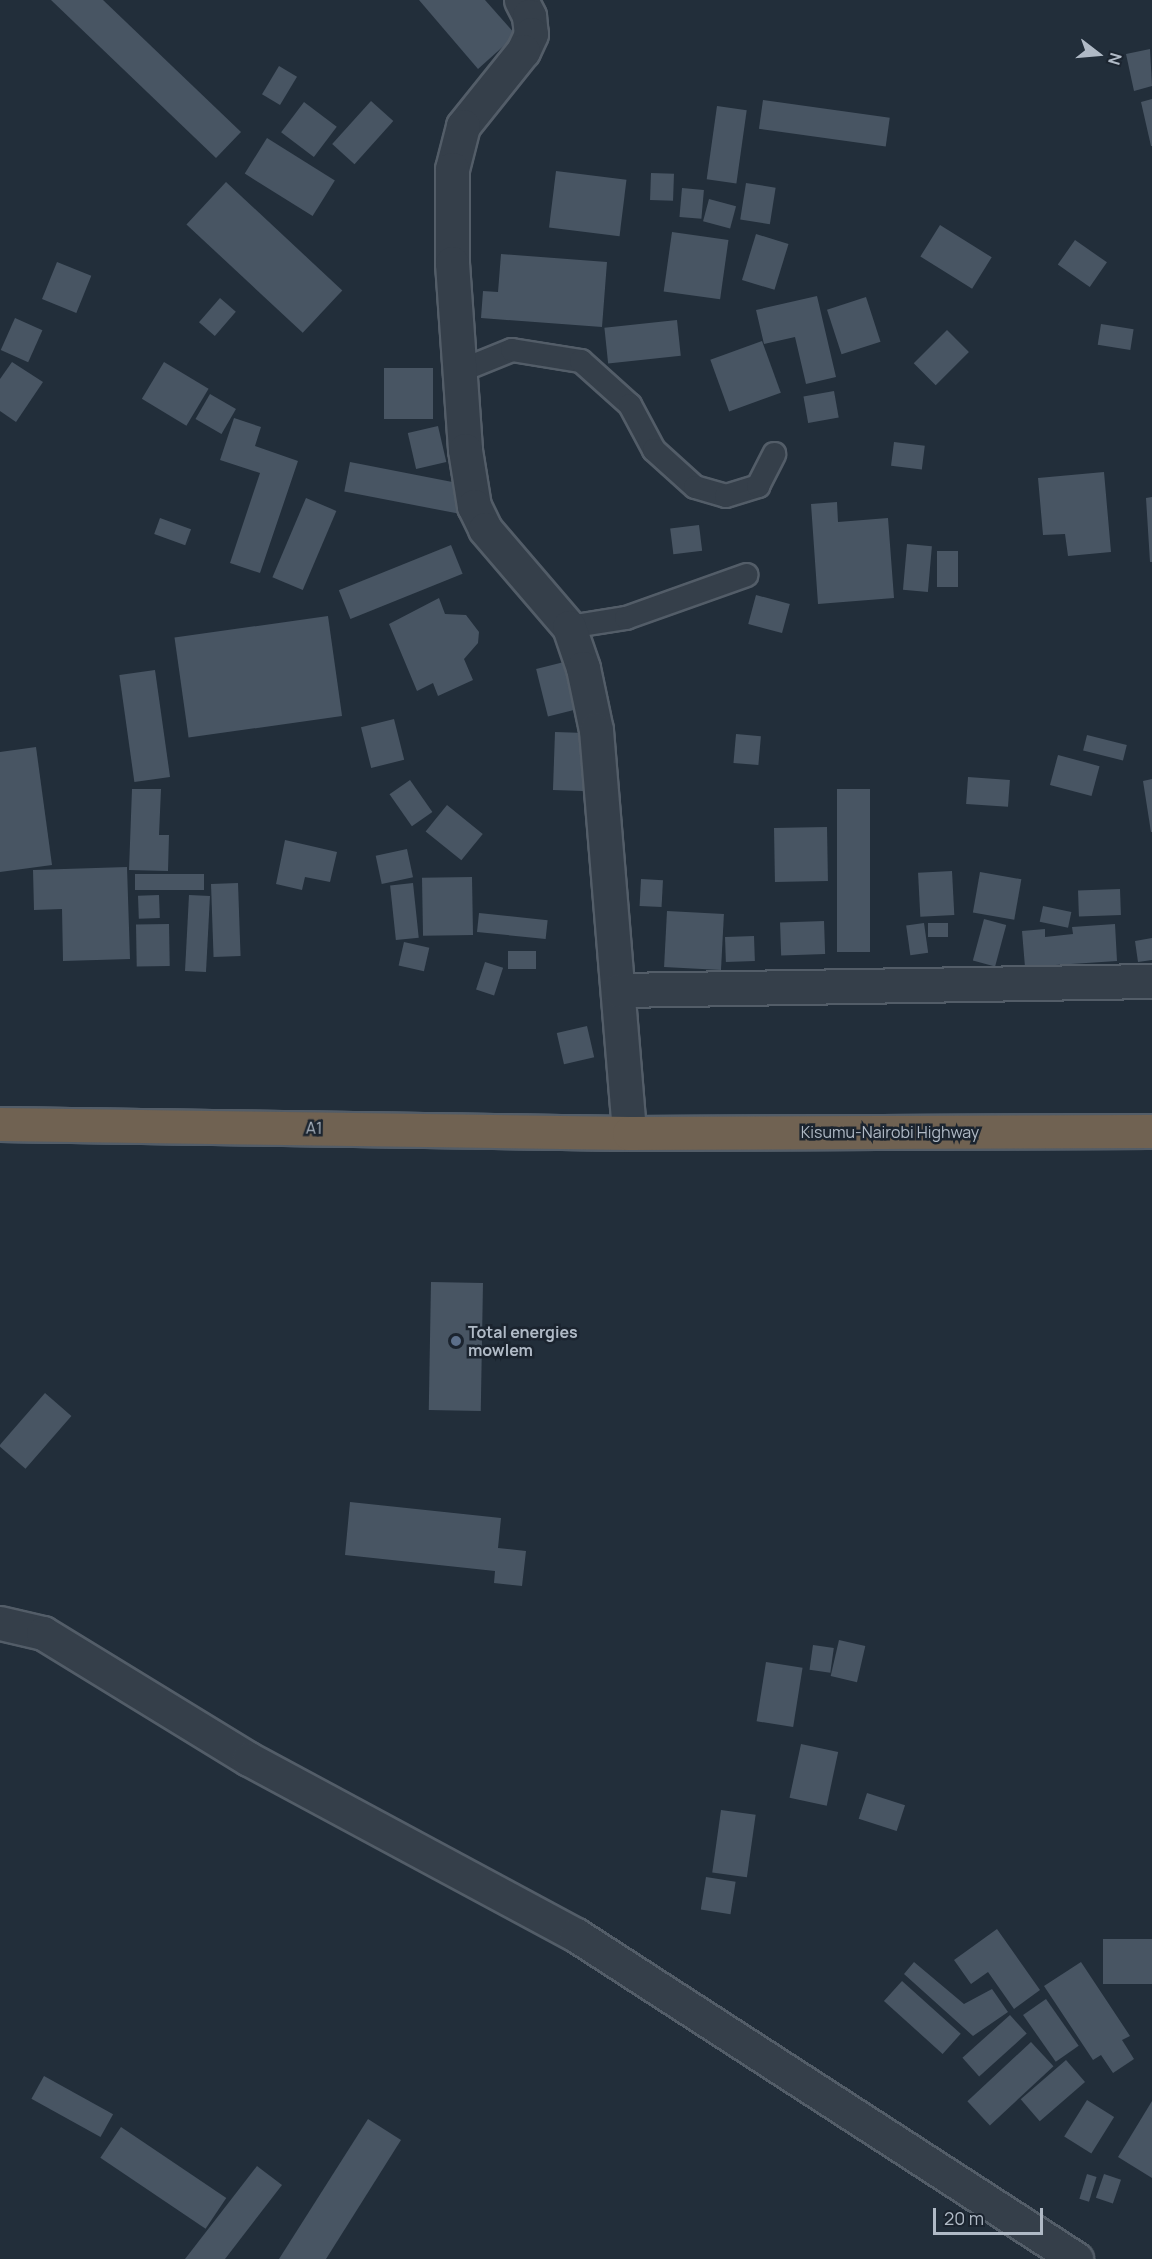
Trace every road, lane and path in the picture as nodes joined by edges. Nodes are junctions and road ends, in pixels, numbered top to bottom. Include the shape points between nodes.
1 (521, 0) edge
2 (460, 371) junction
3 (774, 454) dead end
4 (747, 575) dead end
5 (568, 627) junction
6 (1152, 981) edge
7 (619, 990) junction
8 (0, 1124) edge
9 (1152, 1131) edge
10 (629, 1133) junction
11 (0, 1623) edge
12 (1076, 2259) edge

1 - 2 street via 529,16 531,34 524,51 464,126 452,169 452,263
2 - 3 lane via 512,350 581,361 630,405 654,450 695,487 726,496 758,486
2 - 5 street via 474,506 498,546
4 - 5 lane via 626,618
5 - 7 street via 583,668 596,730
6 - 7 street
7 - 10 street
8 - 10 highway, A1 / A1
9 - 10 highway, Kisumu-Nairobi Highway / A1
11 - 12 street via 44,1633 249,1759 576,1935

